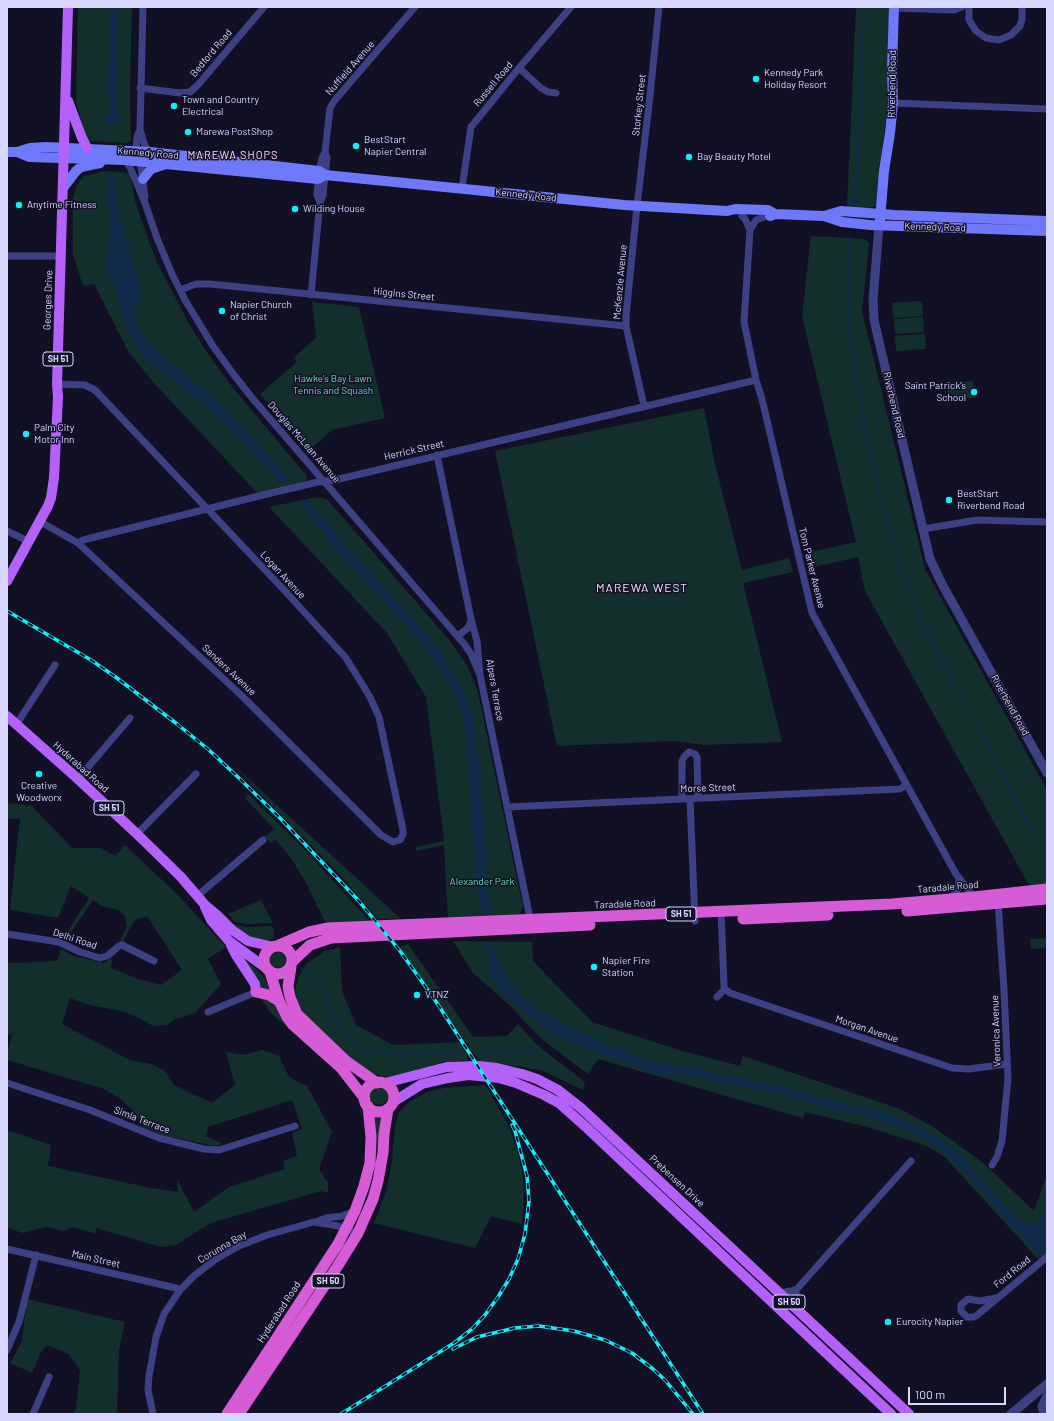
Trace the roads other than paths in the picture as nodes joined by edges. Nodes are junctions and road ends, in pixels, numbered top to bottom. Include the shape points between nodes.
1 (68, 7) edge
2 (142, 7) edge
3 (264, 7) edge
4 (415, 7) edge
5 (571, 7) edge
6 (659, 7) edge
7 (962, 7) edge
8 (969, 7) edge
9 (1022, 7) edge
10 (894, 8) edge
11 (954, 10) junction
12 (970, 20) junction
13 (518, 68) junction
14 (140, 88) junction
15 (556, 93) dead end
16 (66, 96) junction
17 (893, 103) junction
18 (1047, 109) edge
19 (140, 130) junction
20 (87, 148) junction
21 (136, 151) junction
22 (12, 152) edge
23 (150, 152) junction
24 (64, 153) junction
25 (114, 159) junction
26 (126, 160) junction
27 (140, 161) junction
28 (171, 164) junction
29 (321, 175) junction
30 (143, 179) junction
31 (63, 188) junction
32 (462, 188) junction
33 (145, 203) junction
34 (636, 206) junction
35 (727, 211) junction
36 (775, 214) junction
37 (881, 214) junction
38 (742, 216) junction
39 (824, 216) junction
40 (764, 217) junction
41 (1047, 221) edge
42 (880, 226) junction
43 (750, 230) junction
44 (1047, 231) edge
45 (7, 256) edge
46 (61, 256) junction
47 (180, 290) junction
48 (311, 295) junction
49 (626, 326) junction
50 (756, 380) junction
51 (57, 384) junction
52 (644, 406) junction
53 (438, 455) junction
54 (325, 481) junction
55 (207, 509) junction
56 (39, 521) junction
57 (1047, 522) edge
58 (923, 529) junction
59 (7, 531) edge
60 (28, 541) junction
61 (78, 543) junction
62 (7, 581) edge
63 (471, 619) junction
64 (458, 636) junction
65 (55, 665) dead end
66 (480, 675) junction
67 (7, 716) edge
68 (130, 718) dead end
69 (16, 725) junction
70 (1047, 772) edge
71 (196, 774) dead end
72 (78, 779) junction
73 (907, 785) junction
74 (698, 798) junction
75 (682, 799) junction
76 (690, 799) junction
77 (508, 807) junction
78 (137, 834) junction
79 (263, 840) dead end
80 (396, 842) joint
81 (959, 878) junction
82 (1047, 889) edge
83 (197, 896) junction
84 (974, 897) junction
85 (950, 899) junction
86 (998, 899) junction
87 (1047, 899) edge
88 (205, 905) junction
89 (721, 916) junction
90 (695, 917) junction
91 (531, 924) junction
92 (7, 934) edge
93 (230, 941) junction
94 (276, 946) junction
95 (154, 961) dead end
96 (292, 964) junction
97 (268, 970) junction
98 (725, 989) junction
99 (256, 992) junction
100 (717, 997) dead end
101 (279, 1001) junction
102 (208, 1012) dead end
103 (1007, 1064) junction
104 (7, 1083) edge
105 (381, 1083) junction
106 (366, 1103) junction
107 (391, 1105) junction
108 (295, 1126) dead end
109 (910, 1161) dead end
110 (992, 1164) dead end
111 (355, 1210) junction
112 (314, 1222) junction
113 (346, 1229) junction
114 (358, 1233) junction
115 (7, 1249) edge
116 (36, 1255) junction
117 (1047, 1258) edge
118 (180, 1290) junction
119 (796, 1290) junction
120 (779, 1293) junction
121 (996, 1298) junction
122 (974, 1300) junction
123 (796, 1308) junction
124 (978, 1313) junction
125 (7, 1350) edge
126 (49, 1377) dead end
127 (1047, 1384) edge
128 (1047, 1396) edge
129 (33, 1414) edge
130 (153, 1414) edge
131 (227, 1414) edge
132 (239, 1414) edge
133 (892, 1414) edge
134 (909, 1414) edge
135 (1011, 1414) edge
136 (1044, 1414) edge

1 - 16 main road, Georges Drive / SH 51
2 - 14 street
3 - 14 street, Bedford Road via 190,92
4 - 29 street, Nuffield Avenue via 331,106
5 - 13 street, Russell Road
6 - 34 street, Storkey Street
7 - 11 street
8 - 12 street
9 - 12 street via 1022,20 1016,31 999,40 981,35
10 - 11 street
10 - 17 main road, Riverbend Road
11 - 12 street
13 - 15 street via 541,88
13 - 32 street, Russell Road via 471,127
14 - 19 street
16 - 20 main road
16 - 24 main road, Georges Drive / SH 51
17 - 18 street
17 - 37 main road, Riverbend Road
19 - 21 street
19 - 23 street via 145,146
20 - 21 main road, Kennedy Road
20 - 24 main road, Kennedy Road
21 - 23 main road, Kennedy Road
21 - 27 street, Douglas McLean Avenue
22 - 24 main road, Kennedy Road via 30,148
23 - 29 main road, Kennedy Road
24 - 25 main road, Kennedy Road
24 - 31 main road, Georges Drive / SH 51
25 - 26 main road, Kennedy Road
25 - 31 main road via 81,167
26 - 27 main road, Kennedy Road
26 - 33 street, Douglas McLean Avenue
27 - 28 main road, Kennedy Road
27 - 30 street, Douglas McLean Avenue
28 - 29 main road, Kennedy Road
28 - 30 main road via 151,169
29 - 32 main road, Kennedy Road
29 - 48 street, Nuffield Avenue via 322,196
30 - 33 street, Douglas McLean Avenue
31 - 46 main road, Georges Drive / SH 51
32 - 34 main road, Kennedy Road
33 - 47 street, Douglas McLean Avenue via 160,246
34 - 35 main road, Kennedy Road
34 - 49 street, McKenzie Avenue
35 - 36 main road, Kennedy Road via 768,210
35 - 38 main road, Kennedy Road
36 - 39 main road, Kennedy Road
36 - 40 main road, Kennedy Road
37 - 39 main road, Kennedy Road via 841,211
37 - 41 main road, Kennedy Road
37 - 42 main road, Riverbend Road
38 - 40 main road, Kennedy Road
38 - 43 street
39 - 42 main road, Kennedy Road via 842,222
40 - 43 street via 756,220
42 - 44 main road, Kennedy Road
42 - 58 street, Riverbend Road via 874,320
43 - 50 street, Tom Parker Avenue via 744,322
45 - 46 street
46 - 51 main road, Georges Drive / SH 51
47 - 48 street, Higgins Street via 196,284 210,284
47 - 54 street, Douglas McLean Avenue via 203,330 234,375
48 - 49 street, Higgins Street
49 - 52 street, McKenzie Avenue
50 - 52 street, Herrick Street
50 - 73 street, Tom Parker Avenue via 812,613
51 - 55 street, Logan Avenue via 85,385 95,390
51 - 56 main road, Georges Drive / SH 51 via 53,488 48,506
52 - 53 street, Herrick Street
53 - 54 street, Herrick Street
53 - 63 street, Alpers Terrace
54 - 55 street, Herrick Street
54 - 64 street, Douglas McLean Avenue
55 - 61 street, Herrick Street
55 - 80 street, Logan Avenue via 346,658 370,697 379,717 403,830 400,840
56 - 60 main road, Georges Drive / SH 51
56 - 61 street, Sanders Avenue
57 - 58 street via 977,520
58 - 70 street, Riverbend Road via 935,569
59 - 60 street
60 - 62 main road, Georges Drive / SH 51
61 - 80 street, Sanders Avenue via 242,696 381,835
63 - 64 street via 470,627
63 - 66 street, Alpers Terrace via 477,642
64 - 66 street, Douglas McLean Avenue via 471,654
65 - 69 street
66 - 77 street, Alpers Terrace
67 - 69 main road, Hyderabad Road / SH 51
68 - 72 street
69 - 72 main road, Hyderabad Road / SH 51
71 - 78 street
72 - 78 main road, Hyderabad Road / SH 51
73 - 74 street, Morse Street via 900,789
73 - 81 street, Tom Parker Avenue
74 - 75 street via 697,757 689,752 682,761
74 - 76 street, Morse Street
75 - 76 street, Morse Street
75 - 77 street, Morse Street
76 - 90 street
77 - 91 street, Alpers Terrace
78 - 83 main road, Hyderabad Road / SH 51
79 - 83 street
81 - 84 street, Tom Parker Avenue
81 - 85 street via 958,889
82 - 86 highway, Taradale Road / SH 51
83 - 88 main road, Hyderabad Road / SH 51
84 - 85 highway, Taradale Road / SH 51
84 - 86 highway, Taradale Road / SH 51
85 - 89 highway, Taradale Road / SH 51
86 - 87 highway, Taradale Road / SH 51
86 - 89 highway, Taradale Road / SH 51 via 890,912
86 - 103 street, Veronica Avenue
88 - 93 main road, Hyderabad Road / SH 51 via 211,920
88 - 94 main road, Hyderabad Road / SH 51 via 242,938 255,944
89 - 90 highway, Taradale Road / SH 51
89 - 98 street
90 - 91 highway, Taradale Road / SH 51
91 - 94 highway, Taradale Road / SH 51 via 455,922 328,928 309,932
91 - 96 highway, Taradale Road / SH 51 via 331,938 310,945
92 - 95 street, Delhi Road via 59,942 100,958 122,946
93 - 97 main road, Hyderabad Road / SH 51
93 - 99 main road via 255,984
94 - 96 highway via 283,946 289,951
94 - 97 highway via 265,954 264,961
96 - 97 highway, SH 51 via 288,971 279,974
96 - 105 highway via 288,986 298,1014 346,1061
97 - 101 highway
98 - 100 street
98 - 103 street, Morgan Avenue via 730,993 952,1068 968,1069
99 - 101 highway
99 - 102 street
101 - 106 highway via 293,1025 347,1075
103 - 110 street, Veronica Avenue via 1002,1141
104 - 108 street, Simla Terrace via 90,1110 158,1138 204,1149 219,1150
105 - 106 highway via 366,1090
105 - 107 highway, SH 50 via 392,1089 394,1098
105 - 120 main road, Prebensen Drive / SH 50 via 447,1068 478,1066 522,1074 548,1085 581,1108
106 - 107 highway via 380,1112
106 - 111 highway, Hyderabad Road / SH 50 via 371,1137 370,1163
107 - 114 highway, SH 50 via 384,1134 378,1181
107 - 133 main road, SH 50 via 422,1084 444,1078 468,1076 499,1078 516,1083 559,1104
109 - 119 street
111 - 112 street, Corunna Bay via 342,1216
111 - 113 highway, Hyderabad Road / SH 50
112 - 113 street, Corunna Bay
112 - 118 street, Corunna Bay via 239,1246 205,1267
113 - 114 street, Corunna Bay
113 - 131 highway, Hyderabad Road / SH 50
114 - 132 highway, SH 50
115 - 116 street, Main Street
116 - 118 street, Main Street
116 - 125 street via 19,1322
117 - 121 street, Ford Road
118 - 130 street, Corunna Bay via 164,1314 153,1351 148,1390
119 - 120 street
119 - 123 street
120 - 123 main road, Prebensen Drive / SH 50
121 - 122 street, Ford Road via 987,1301
121 - 124 street, Ford Road
122 - 124 street via 979,1307
122 - 124 street via 968,1299 963,1302 961,1311 964,1316 970,1318
123 - 134 main road, Prebensen Drive / SH 50
126 - 129 street
127 - 135 street
128 - 136 street via 1042,1406

